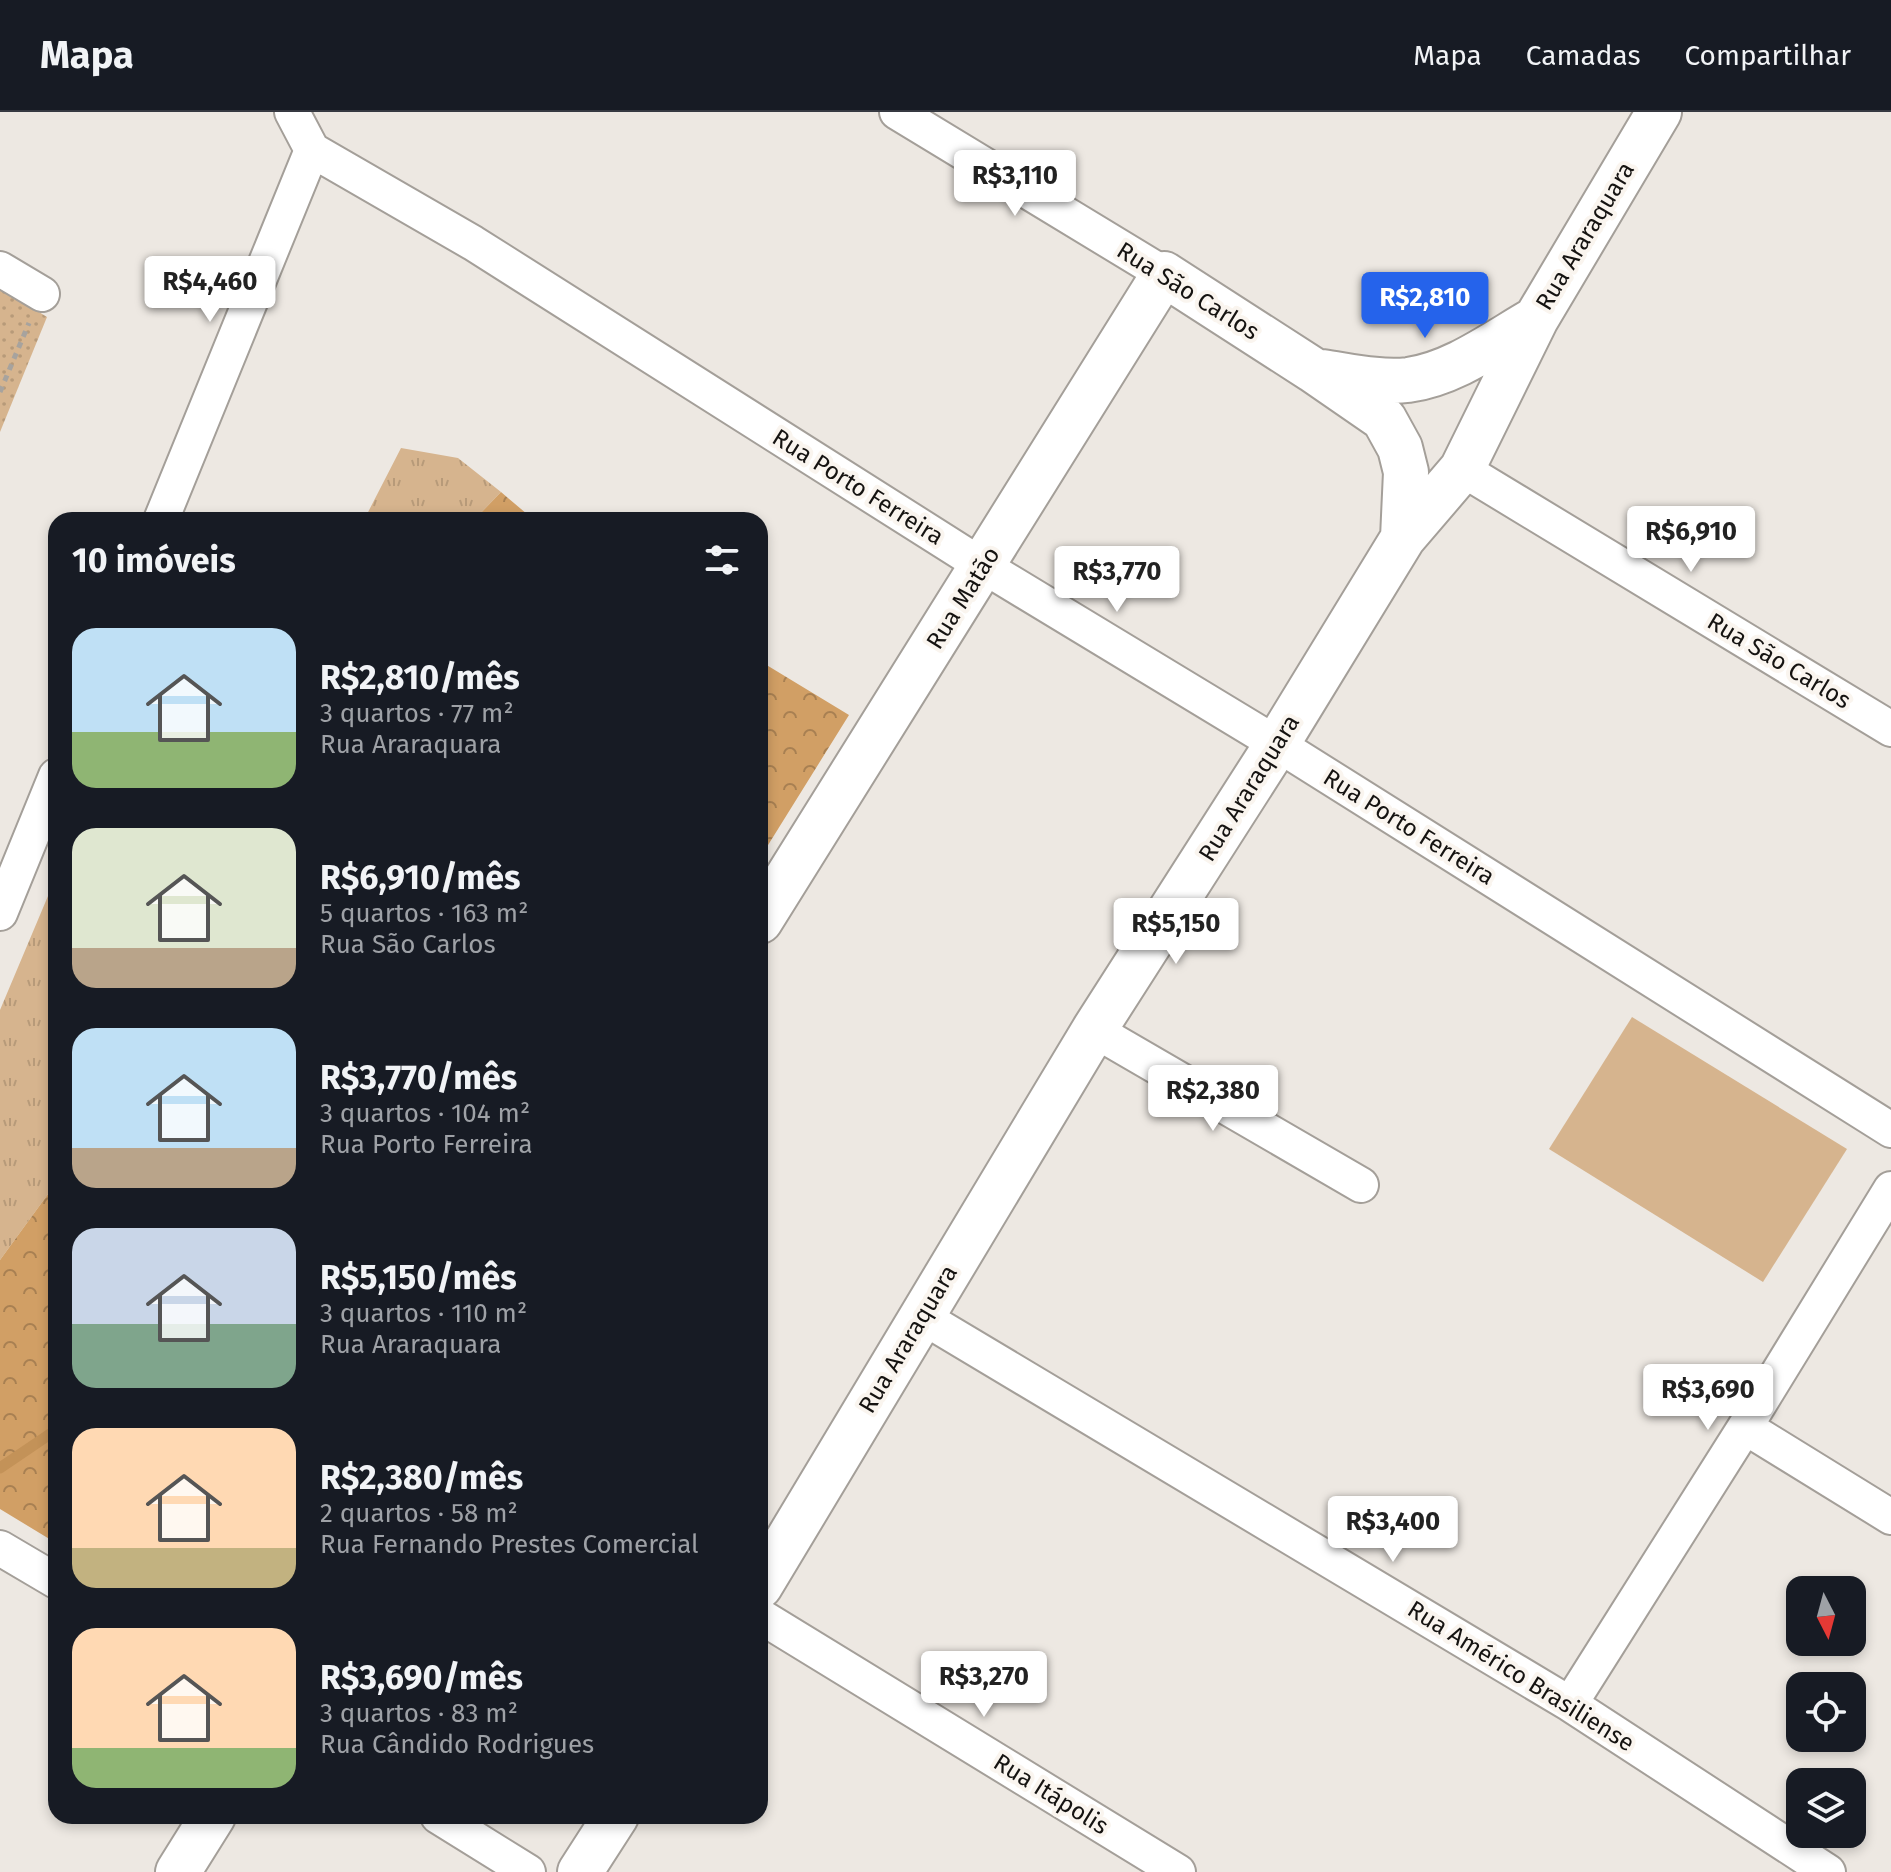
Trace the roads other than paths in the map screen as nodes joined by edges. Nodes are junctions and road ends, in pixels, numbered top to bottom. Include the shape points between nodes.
1 (292, 112) edge
2 (897, 112) edge
3 (1659, 112) edge
4 (312, 150) junction
5 (0, 269) edge
6 (1164, 274) junction
7 (42, 294) road end
8 (1536, 319) junction
9 (1313, 370) junction
10 (1462, 469) junction
11 (164, 512) edge
12 (1403, 538) junction
13 (983, 566) junction
14 (1891, 729) edge
15 (1277, 744) junction
16 (48, 796) edge
17 (768, 908) edge
18 (0, 913) edge
19 (1094, 1030) junction
20 (1891, 1130) edge
21 (1361, 1185) dead end
22 (1891, 1189) edge
23 (921, 1316) junction
24 (1745, 1427) junction
25 (1891, 1517) edge
26 (0, 1548) edge
27 (768, 1573) edge
28 (48, 1576) edge
29 (768, 1621) edge
30 (1570, 1704) junction
31 (208, 1824) edge
32 (451, 1824) edge
33 (611, 1824) edge
34 (178, 1872) edge
35 (528, 1872) edge
36 (580, 1872) edge
37 (1178, 1872) edge
38 (1828, 1872) edge

1 - 4 street
2 - 6 street, Rua São Carlos
3 - 8 street, Rua Araraquara
4 - 11 street
4 - 13 street, Rua Porto Ferreira via 473,243
5 - 7 street
6 - 9 street, Rua São Carlos
6 - 13 street, Rua Matão
8 - 9 street via 1441,372 1408,380
8 - 10 street, Rua Araraquara
9 - 12 street, Rua São Carlos via 1384,419 1400,448 1406,472
10 - 12 street, Rua Araraquara
10 - 14 street, Rua São Carlos
12 - 15 street, Rua Araraquara
13 - 15 street, Rua Porto Ferreira
13 - 17 street, Rua Matão
15 - 19 street, Rua Araraquara
15 - 20 street, Rua Porto Ferreira
16 - 18 street
19 - 21 street
19 - 23 street, Rua Araraquara
22 - 24 street
23 - 27 street, Rua Araraquara
23 - 30 street, Rua Américo Brasiliense
24 - 25 street
24 - 30 street
26 - 28 street
29 - 37 street, Rua Itápolis
30 - 38 street, Rua Américo Brasiliense
31 - 34 street
32 - 35 street
33 - 36 street

